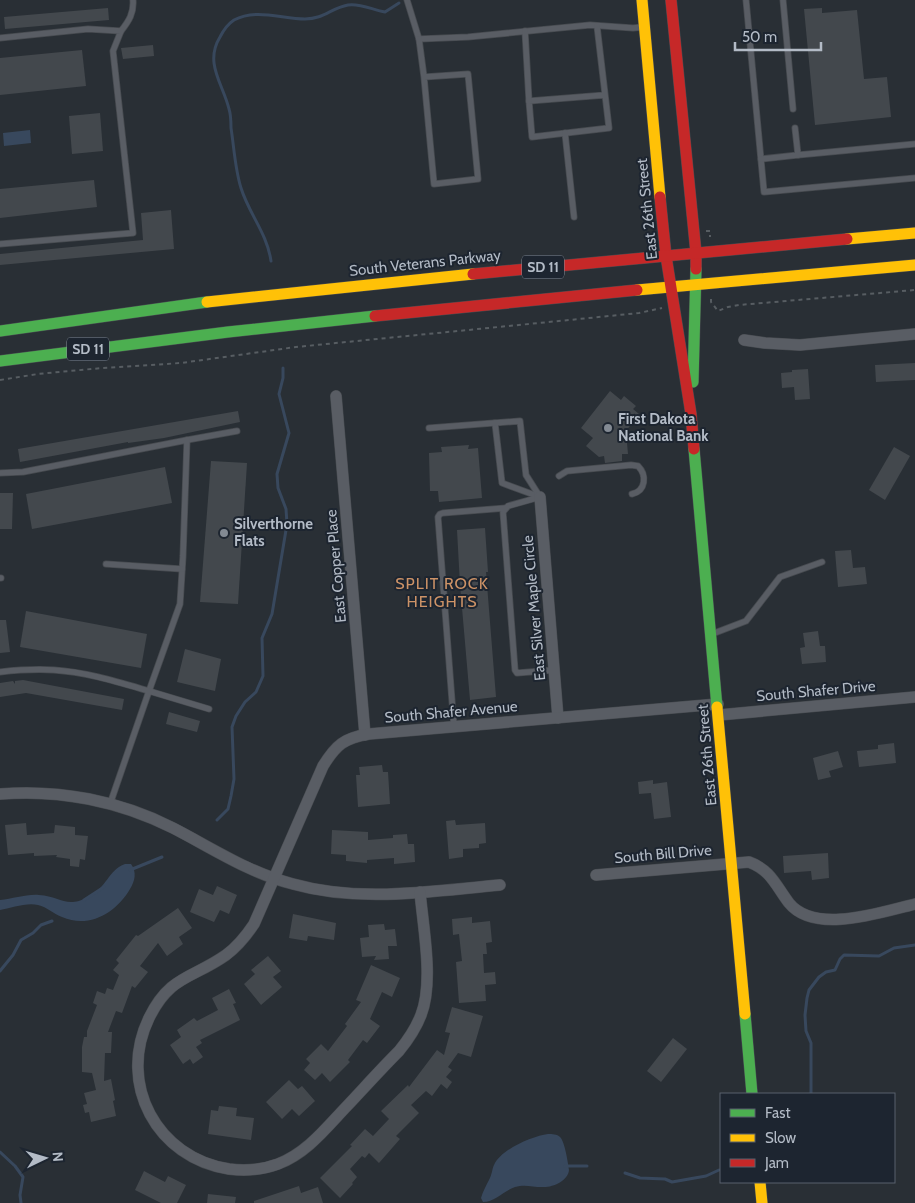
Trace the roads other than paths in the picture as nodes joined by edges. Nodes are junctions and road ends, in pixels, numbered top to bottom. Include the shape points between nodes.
1 (133, 0) edge
2 (407, 0) edge
3 (642, 0) edge
4 (671, 0) edge
5 (746, 0) edge
6 (783, 0) edge
7 (597, 26) junction
8 (645, 27) junction
9 (121, 31) junction
10 (525, 31) junction
11 (0, 38) edge
12 (419, 39) junction
13 (424, 77) junction
14 (605, 95) junction
15 (529, 102) junction
16 (793, 110) dead end
17 (795, 128) dead end
18 (565, 133) junction
19 (915, 144) edge
20 (798, 155) junction
21 (761, 159) junction
22 (915, 178) edge
23 (574, 217) dead end
24 (915, 233) edge
25 (0, 244) edge
26 (696, 253) junction
27 (666, 256) junction
28 (915, 265) edge
29 (695, 284) junction
30 (671, 286) junction
31 (0, 331) edge
32 (915, 334) edge
33 (744, 340) dead end
34 (0, 361) edge
35 (336, 396) dead end
36 (691, 414) junction
37 (495, 423) junction
38 (429, 428) dead end
39 (237, 431) dead end
40 (187, 440) junction
41 (0, 473) edge
42 (558, 476) dead end
43 (632, 494) dead end
44 (540, 497) junction
45 (506, 508) junction
46 (822, 562) dead end
47 (106, 564) dead end
48 (182, 569) junction
49 (712, 634) junction
50 (554, 670) junction
51 (0, 672) edge
52 (149, 691) junction
53 (915, 697) edge
54 (209, 709) dead end
55 (718, 710) junction
56 (558, 718) junction
57 (454, 727) junction
58 (366, 734) junction
59 (0, 794) edge
60 (110, 804) junction
61 (732, 863) junction
62 (596, 875) dead end
63 (274, 878) junction
64 (500, 885) dead end
65 (420, 892) junction
66 (915, 904) edge
67 (752, 1093) edge
68 (760, 1183) edge
69 (762, 1203) edge

1 - 9 lane via 130,20
2 - 12 lane
3 - 8 main road, East 26th Street
4 - 26 main road, East 26th Street
5 - 21 lane
6 - 16 lane
7 - 8 lane
7 - 10 lane
7 - 14 lane
8 - 27 main road, East 26th Street
9 - 11 lane via 88,29
9 - 25 lane via 113,51 132,233
10 - 12 lane
10 - 15 lane
12 - 13 lane
13 - 13 lane via 434,184 478,179 468,74
14 - 15 lane
14 - 18 lane via 609,128
15 - 18 lane via 532,137
17 - 20 lane
18 - 23 lane
19 - 20 lane
20 - 21 lane
21 - 22 lane via 764,192
24 - 26 main road, South Veterans Parkway / SD 11
26 - 27 main road, South Veterans Parkway / SD 11
26 - 29 main road, East 26th Street
27 - 30 main road, East 26th Street
27 - 31 main road, South Veterans Parkway / SD 11 via 172,306
28 - 29 main road, SD 11
29 - 30 main road, SD 11
29 - 36 main road, East 26th Street
30 - 34 main road, SD 11 via 300,323
30 - 36 main road, East 26th Street
32 - 33 street via 800,345
35 - 58 street, East Copper Place
36 - 49 main road, East 26th Street
37 - 38 lane
37 - 44 lane via 502,483
37 - 44 lane via 520,420 526,475
39 - 40 lane
40 - 41 lane via 23,472
40 - 48 lane
42 - 43 lane via 567,472 638,466 643,472 644,483 639,491
44 - 45 lane
44 - 50 street, East Silver Maple Circle
45 - 50 lane via 502,519 515,670 517,673
45 - 57 lane via 444,513 438,517
46 - 49 lane via 780,577 746,620
47 - 48 lane
48 - 52 lane via 180,604
49 - 55 main road, East 26th Street
50 - 56 street, East Silver Maple Circle
51 - 52 lane via 56,670
52 - 54 lane
52 - 60 lane
53 - 55 street, South Shafer Drive
55 - 56 street, South Shafer Avenue
55 - 61 main road, East 26th Street
56 - 57 street, South Shafer Avenue
57 - 58 street, South Shafer Avenue
58 - 63 street, South Shafer Avenue via 342,742 329,756
59 - 60 street via 39,793
60 - 63 street via 156,820 245,867
61 - 62 street, South Bill Drive
61 - 66 street, South Bill Drive via 749,862 760,866 769,873 794,910 808,916 845,920
61 - 67 main road, East 26th Street
63 - 65 street via 313,889 351,894
63 - 65 street, South Shafer Avenue via 254,924 237,945 218,960 174,984 161,997 144,1028 137,1054 143,1099 164,1136 196,1159 223,1168 265,1168 302,1151 408,1039 422,1013 427,984
64 - 65 street
68 - 69 main road

